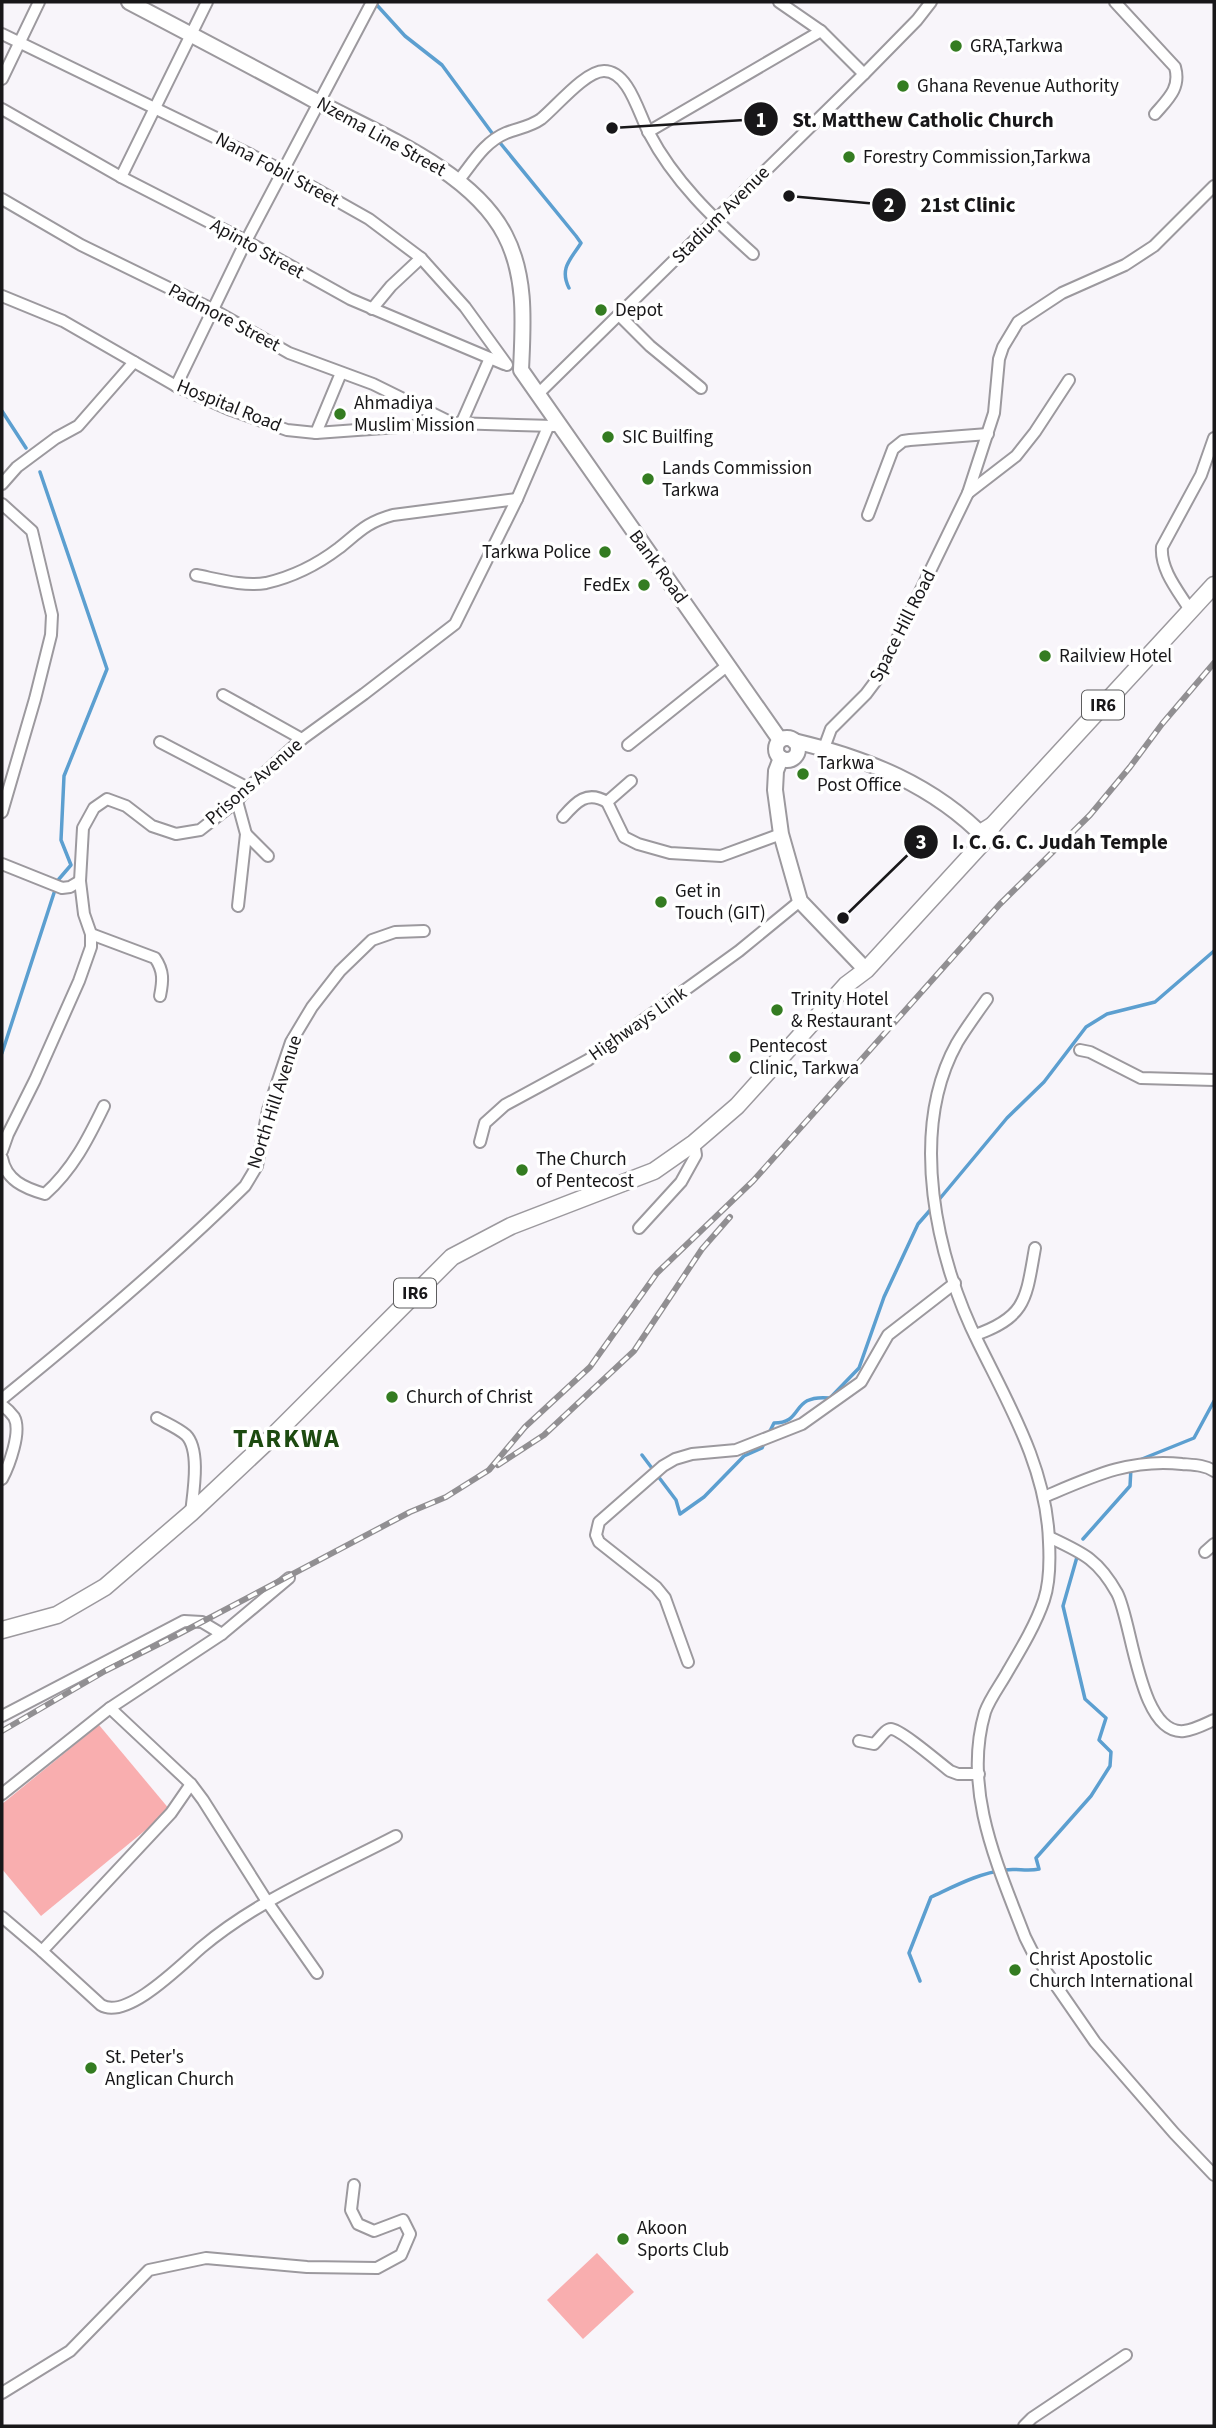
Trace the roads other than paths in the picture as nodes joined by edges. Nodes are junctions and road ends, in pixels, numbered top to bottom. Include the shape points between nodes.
1 (39, 2) edge
2 (129, 2) edge
3 (207, 2) edge
4 (372, 2) edge
5 (779, 2) edge
6 (931, 2) edge
7 (1115, 2) edge
8 (821, 32) junction
9 (2, 34) edge
10 (192, 35) junction
11 (20, 43) junction
12 (864, 74) junction
13 (2, 79) edge
14 (320, 103) junction
15 (154, 107) junction
16 (2, 109) edge
17 (1155, 114) dead end
18 (648, 132) junction
19 (284, 171) junction
20 (121, 177) junction
21 (458, 181) junction
22 (1214, 186) edge
23 (2, 199) edge
24 (717, 219) junction
25 (246, 241) junction
26 (753, 254) dead end
27 (421, 258) junction
28 (2, 296) edge
29 (212, 309) junction
30 (372, 309) junction
31 (619, 315) junction
32 (489, 358) junction
33 (134, 362) junction
34 (507, 365) junction
35 (521, 370) junction
36 (341, 373) junction
37 (1069, 380) dead end
38 (176, 386) junction
39 (701, 388) dead end
40 (538, 394) junction
41 (457, 423) junction
42 (554, 426) junction
43 (316, 433) junction
44 (988, 434) junction
45 (1214, 438) edge
46 (2, 484) edge
47 (968, 494) junction
48 (517, 499) junction
49 (2, 504) edge
50 (868, 515) dead end
51 (196, 575) dead end
52 (1214, 585) edge
53 (1190, 610) junction
54 (728, 665) junction
55 (223, 695) dead end
56 (302, 739) junction
57 (787, 740) junction
58 (160, 742) dead end
59 (628, 745) dead end
60 (824, 748) junction
61 (631, 780) dead end
62 (248, 788) junction
63 (237, 801) junction
64 (607, 802) junction
65 (2, 812) edge
66 (563, 817) dead end
67 (986, 832) junction
68 (246, 834) junction
69 (781, 834) junction
70 (268, 856) dead end
71 (2, 864) edge
72 (80, 881) junction
73 (800, 901) junction
74 (237, 906) dead end
75 (424, 931) dead end
76 (91, 934) junction
77 (862, 966) junction
78 (160, 996) dead end
79 (987, 999) dead end
80 (1080, 1050) dead end
81 (1214, 1080) edge
82 (104, 1106) dead end
83 (480, 1142) dead end
84 (694, 1143) junction
85 (2, 1151) edge
86 (2, 1158) edge
87 (639, 1228) dead end
88 (1035, 1248) dead end
89 (955, 1283) junction
90 (975, 1335) junction
91 (2, 1402) edge
92 (157, 1418) dead end
93 (1214, 1471) edge
94 (2, 1479) edge
95 (1044, 1497) junction
96 (191, 1513) junction
97 (1049, 1537) junction
98 (289, 1578) dead end
99 (2, 1630) edge
100 (222, 1634) junction
101 (688, 1661) dead end
102 (110, 1708) junction
103 (2, 1716) edge
104 (1214, 1720) edge
105 (859, 1741) dead end
106 (979, 1774) junction
107 (191, 1784) junction
108 (2, 1794) edge
109 (396, 1836) dead end
110 (268, 1903) junction
111 (2, 1917) edge
112 (42, 1951) junction
113 (317, 1973) dead end
114 (1214, 2175) edge
115 (354, 2185) dead end
116 (1126, 2355) dead end
117 (2, 2392) edge
118 (1024, 2426) edge

1 - 11 street
2 - 10 street, Nzema Line Street
3 - 10 street
4 - 14 street
5 - 8 street
6 - 12 street, Stadium Avenue
7 - 17 street via 1175,67 1176,87
8 - 12 street
8 - 18 street
9 - 11 street, Nana Fobil Street
10 - 14 street, Nzema Line Street
10 - 15 street
11 - 13 street
11 - 15 street, Nana Fobil Street
12 - 24 street, Stadium Avenue
14 - 19 street
14 - 21 street, Nzema Line Street
15 - 19 street, Nana Fobil Street
15 - 20 street
16 - 20 street, Apinto Street
18 - 21 street via 625,84 616,74 599,72 537,121 485,146
18 - 24 street via 673,172
19 - 25 street
19 - 27 street, Nana Fobil Street via 369,219
20 - 25 street, Apinto Street
21 - 35 street, Nzema Line Street via 495,219 517,261 523,309
22 - 44 street, Space Hill Road via 1137,259 1062,293 1018,323 999,359
23 - 29 street, Padmore Street
24 - 26 street
24 - 31 street, Stadium Avenue
25 - 29 street
25 - 30 street, Apinto Street
27 - 30 street
27 - 34 street, Nana Fobil Street via 465,307
28 - 33 street, Hospital Road via 63,321
29 - 36 street, Padmore Street via 289,353
29 - 38 street
30 - 32 street, Apinto Street
31 - 39 street
31 - 40 street, Stadium Avenue
32 - 34 street, Apinto Street
32 - 41 street
33 - 38 street, Hospital Road
33 - 46 street via 78,426 17,467
34 - 35 street, Apinto Street
35 - 40 street
36 - 41 street, Padmore Street
36 - 43 street
37 - 47 street via 1016,456
38 - 43 street, Hospital Road via 287,430
40 - 42 street, Bank Road
41 - 42 street, Hospital Road
41 - 43 street, Hospital Road
42 - 48 street, Prisons Avenue
42 - 54 street, Bank Road
44 - 47 street, Space Hill Road
44 - 50 street via 903,441 891,453
45 - 53 street via 1201,475 1162,547 1164,567
47 - 60 street, Space Hill Road via 878,678 831,729
48 - 51 street via 375,520 316,563 264,583
48 - 56 street, Prisons Avenue via 455,624
49 - 65 street via 32,531 52,624
52 - 53 main road, IR6
53 - 67 main road, IR6
54 - 57 street, Bank Road
54 - 59 street
55 - 56 street
56 - 62 street, Prisons Avenue
57 - 60 street
57 - 69 street via 798,748 796,756 781,758 776,771
58 - 62 street
60 - 67 street via 875,765 919,787
61 - 64 street
62 - 63 street, Prisons Avenue
63 - 68 street
63 - 72 street, Prisons Avenue via 200,830 176,834 107,799 94,808 83,828
64 - 66 street via 592,796 581,798
64 - 69 street via 624,837 670,853 721,856
67 - 77 main road, IR6
68 - 70 street
68 - 74 street
69 - 73 street
71 - 72 street via 62,888
72 - 76 street, Prisons Avenue via 83,914
73 - 77 street
73 - 83 street, Highways Link via 588,1060 505,1105 485,1123
75 - 91 street, North Hill Avenue via 395,932 372,940 312,1007 291,1042 268,1110 257,1166 245,1186 108,1314
76 - 78 street via 155,958 163,979
76 - 85 street, Prisons Avenue via 79,981
77 - 84 main road, IR6 via 737,1106
79 - 89 street via 952,1054 932,1129 936,1217
80 - 81 street via 1141,1077
82 - 86 street via 77,1158 45,1194 26,1189 4,1170
84 - 87 street via 696,1154 681,1182
84 - 96 main road, IR6 via 654,1171 511,1226 452,1257
88 - 90 street via 1023,1302 1008,1320
89 - 90 street
89 - 101 street via 888,1335 861,1382 802,1424 736,1450 675,1459 600,1522 598,1542 665,1598
90 - 95 street via 1020,1428
91 - 94 street, North Hill Avenue via 17,1429
92 - 96 street via 186,1435 192,1444
93 - 95 street via 1162,1462 1110,1469
95 - 97 street
96 - 99 main road, IR6 via 105,1587 57,1615
97 - 104 street via 1086,1554 1118,1594 1139,1676 1155,1712 1167,1726 1182,1731
97 - 106 street via 1043,1602 986,1711
98 - 100 street
100 - 102 street
100 - 103 street via 202,1622 184,1621
102 - 107 street
102 - 108 street
105 - 106 street via 874,1744 891,1729 950,1771
106 - 114 street via 986,1830 1028,1944 1095,2042
107 - 110 street
107 - 112 street via 171,1814
109 - 110 street
110 - 112 street via 225,1927 162,1983 120,2007 101,2006
110 - 113 street
111 - 112 street
115 - 117 street via 351,2210 358,2224 374,2231 403,2220 410,2234 401,2255 377,2268 206,2259 149,2270 70,2351
116 - 118 street

